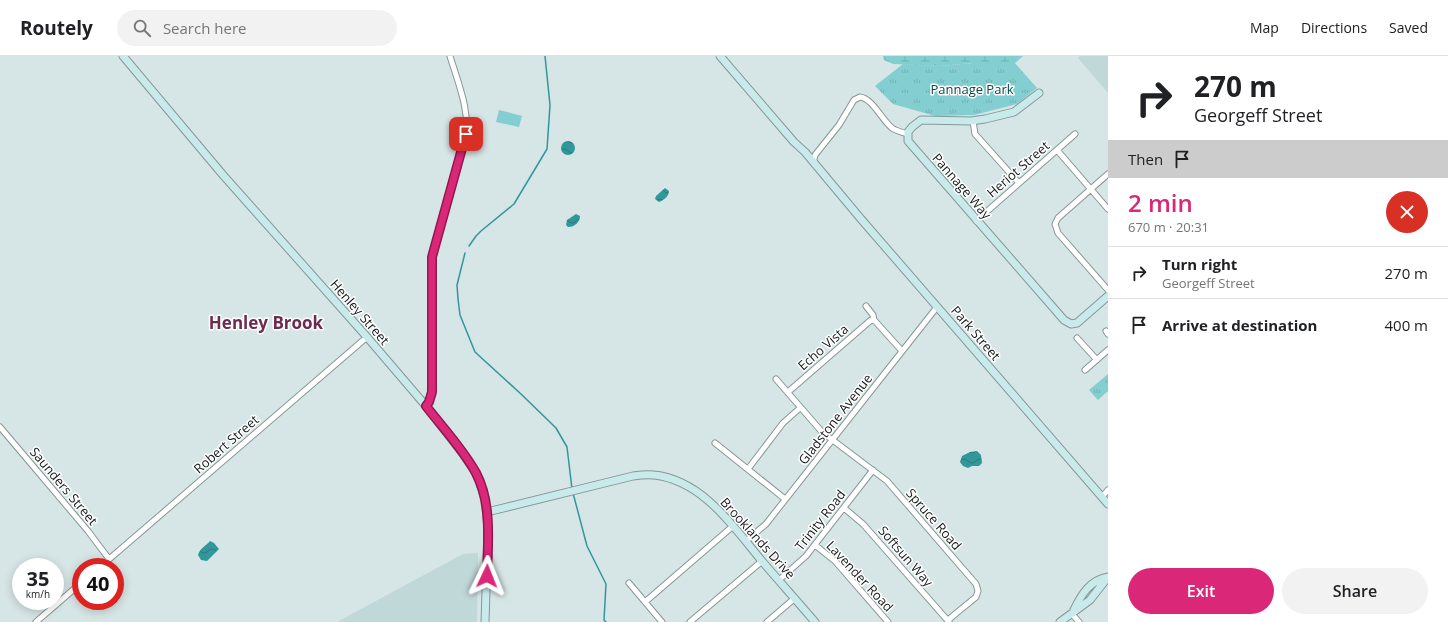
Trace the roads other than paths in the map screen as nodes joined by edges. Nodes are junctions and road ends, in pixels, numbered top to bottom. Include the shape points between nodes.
1 (123, 56) edge
2 (450, 56) edge
3 (720, 56) edge
4 (1039, 93) dead end
5 (973, 121) junction
6 (907, 134) junction
7 (1075, 134) dead end
8 (794, 142) junction
9 (1058, 150) junction
10 (814, 163) junction
11 (1108, 174) edge
12 (825, 178) junction
13 (1019, 183) junction
14 (1091, 189) junction
15 (1108, 209) edge
16 (976, 221) junction
17 (1108, 290) edge
18 (1108, 296) edge
19 (866, 306) dead end
20 (937, 307) junction
21 (874, 320) junction
22 (367, 337) junction
23 (1077, 338) dead end
24 (1108, 350) edge
25 (902, 351) junction
26 (1096, 360) junction
27 (1085, 370) dead end
28 (776, 378) dead end
29 (788, 392) junction
30 (426, 406) junction
31 (800, 408) junction
32 (0, 428) edge
33 (833, 440) junction
34 (715, 443) dead end
35 (748, 468) junction
36 (873, 470) junction
37 (1108, 490) edge
38 (786, 500) junction
39 (1106, 501) edge
40 (844, 508) junction
41 (487, 512) junction
42 (733, 526) junction
43 (746, 541) junction
44 (815, 545) junction
45 (108, 558) edge
46 (110, 558) edge
47 (762, 561) junction
48 (779, 580) junction
49 (629, 584) dead end
50 (72, 591) edge
51 (794, 598) junction
52 (645, 602) junction
53 (1073, 613) junction
54 (948, 621) edge
55 (36, 622) edge
56 (485, 622) edge
57 (662, 622) edge
58 (690, 622) edge
59 (767, 622) edge
60 (815, 622) edge
61 (888, 622) edge
62 (1060, 622) edge
63 (1079, 622) edge

1 - 22 street, Henley Street
2 - 30 street via 465,108 467,128 432,257 432,392
3 - 8 street, Park Street
4 - 5 street via 1014,112
5 - 6 street via 921,120
5 - 13 street via 975,134
6 - 10 street via 892,128 865,98 860,97 854,100 839,125 815,155
6 - 16 street, Pannage Way via 910,144
7 - 9 street, Heriot Street
8 - 10 street, Park Street
8 - 12 street, Park Street
9 - 13 street, Heriot Street
9 - 14 street
10 - 12 street, Park Street
11 - 14 street
12 - 20 street, Park Street
13 - 16 street, Heriot Street
14 - 15 street
14 - 17 street via 1058,218 1055,227
16 - 18 street, Pannage Way via 1066,322 1077,323
19 - 21 street
20 - 25 street, Gladstone Avenue
20 - 39 street, Park Street
21 - 25 street
21 - 29 street, Echo Vista
22 - 30 street, Henley Street
22 - 46 street, Robert Street
23 - 26 street
24 - 26 street
25 - 33 street, Gladstone Avenue
26 - 27 street
28 - 29 street, Spruce Road
29 - 31 street, Spruce Road
30 - 41 street, Henley Street via 476,473
31 - 33 street, Spruce Road
31 - 35 street via 782,424
32 - 45 street, Saunders Street
33 - 36 street, Spruce Road
33 - 38 street, Gladstone Avenue
34 - 35 street
35 - 38 street
36 - 40 street, Trinity Road
36 - 54 street, Spruce Road via 887,481 976,584 976,597
37 - 39 street
38 - 43 street, Gladstone Avenue via 766,524
40 - 44 street, Trinity Road
40 - 54 street, Softsun Way via 863,524
41 - 42 street, Brooklands Drive via 633,476 654,475 688,487 714,505
41 - 56 street, Henley Street
42 - 43 street, Brooklands Drive
42 - 52 street
43 - 47 street, Brooklands Drive
44 - 48 street, Trinity Road via 801,562
44 - 61 street, Lavender Road via 835,561
47 - 48 street, Brooklands Drive
47 - 58 street
48 - 51 street, Brooklands Drive
49 - 52 street
50 - 55 street
51 - 59 street
51 - 60 street, Brooklands Drive
52 - 57 street
53 - 53 street via 1086,589 1101,578 1108,577 1090,600
53 - 62 street
53 - 63 street

